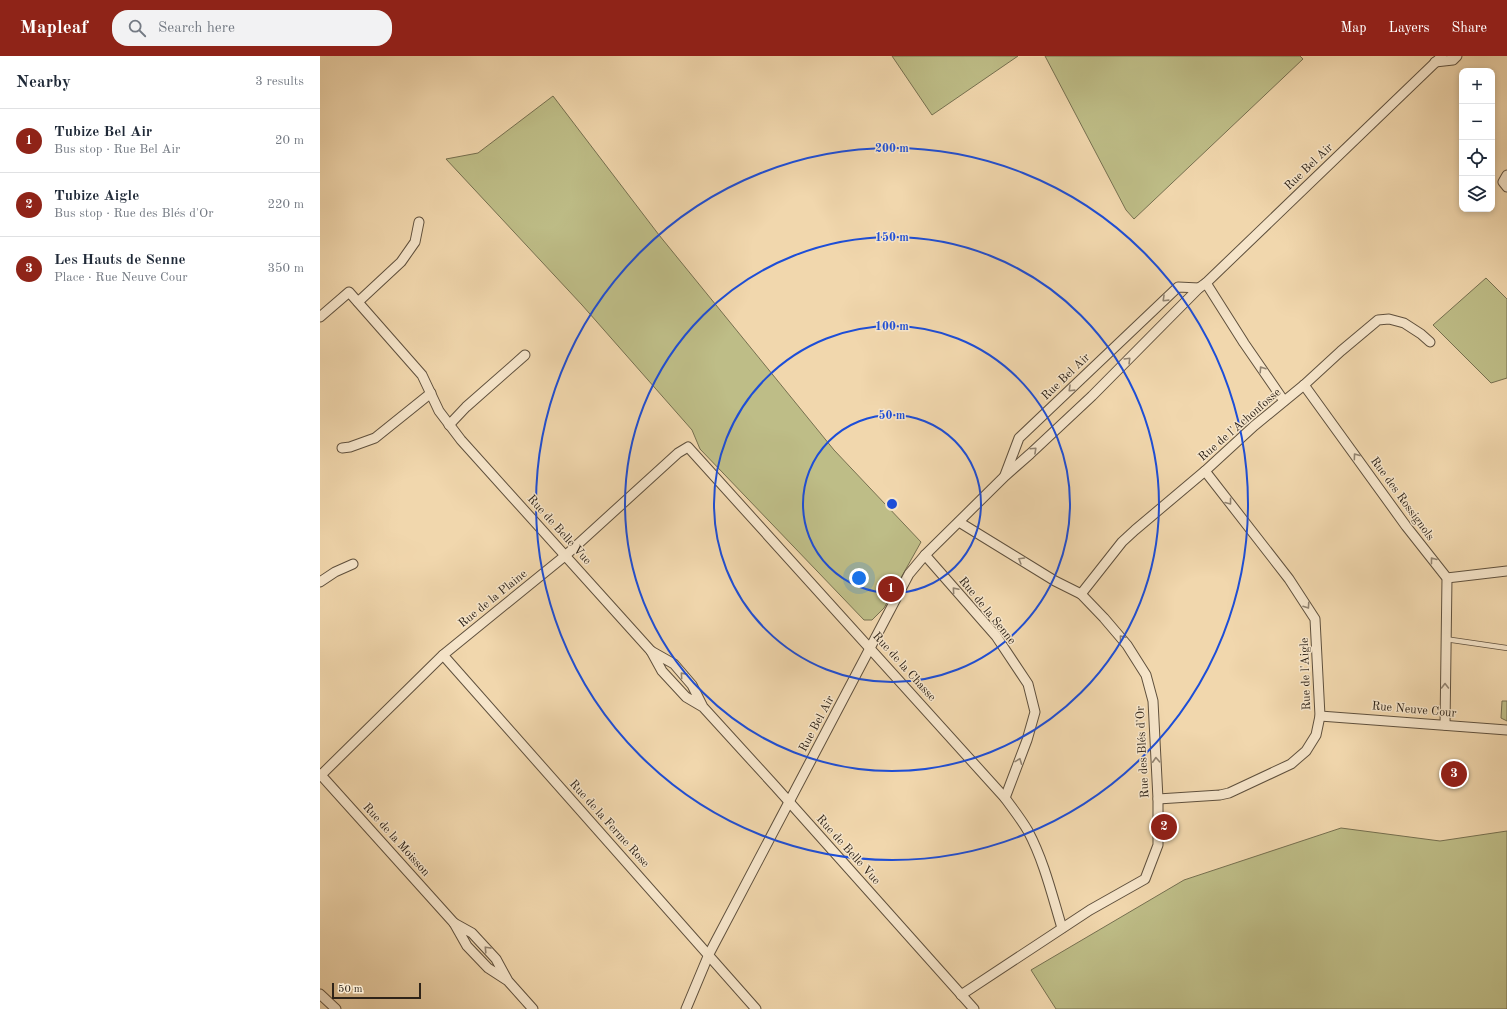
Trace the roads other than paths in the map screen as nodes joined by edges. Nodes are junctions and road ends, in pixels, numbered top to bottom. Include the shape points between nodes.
1 (1457, 56) edge
2 (1438, 59) edge
3 (1507, 175) edge
4 (1507, 187) edge
5 (419, 222) dead end
6 (1203, 286) junction
7 (358, 302) junction
8 (320, 317) edge
9 (1430, 342) dead end
10 (526, 355) dead end
11 (1304, 385) junction
12 (431, 393) junction
13 (1284, 401) junction
14 (449, 425) junction
15 (688, 447) joint
16 (342, 448) dead end
17 (1205, 471) junction
18 (1005, 476) junction
19 (959, 522) junction
20 (566, 555) junction
21 (925, 555) junction
22 (353, 564) dead end
23 (1507, 570) edge
24 (1447, 578) junction
25 (320, 582) edge
26 (1081, 594) junction
27 (1446, 639) junction
28 (871, 648) junction
29 (1507, 648) edge
30 (651, 651) junction
31 (444, 655) junction
32 (703, 708) junction
33 (1320, 716) junction
34 (1445, 725) junction
35 (1507, 730) edge
36 (320, 775) edge
37 (1005, 798) junction
38 (1158, 799) junction
39 (790, 803) junction
40 (1062, 928) junction
41 (709, 954) junction
42 (320, 994) edge
43 (961, 995) junction
44 (336, 1009) edge
45 (533, 1009) edge
46 (686, 1009) edge
47 (756, 1009) edge
48 (974, 1009) edge

1 - 2 street, Rue Bel Air via 1453,60
2 - 6 street, Rue Bel Air
3 - 4 street via 1503,182
5 - 7 street via 415,242 401,262
13 -> 6 street
18 -> 6 street, Rue Bel Air via 1092,396
6 -> 18 street, Rue Bel Air via 1178,286 1019,438
7 - 8 street, Rue de Belle Vue via 349,292
7 - 12 street, Rue de Belle Vue via 422,376
9 - 11 street, Rue de l'Achonfosse via 1404,323 1390,319 1378,320
10 - 14 street
11 - 13 street, Rue de l'Achonfosse
24 -> 11 street, Rue des Rossignols
12 - 14 street, Rue de Belle Vue
12 - 16 street via 375,438
13 - 17 street, Rue de l'Achonfosse
14 - 20 street, Rue de Belle Vue
15 - 20 street, Rue de la Plaine via 678,453
15 - 28 street, Rue de la Chasse
17 - 26 street, Rue de l'Achonfosse via 1122,542
17 -> 33 street, Rue de l'Aigle via 1289,579 1315,618
18 - 19 street, Rue Bel Air
19 - 21 street, Rue Bel Air
26 -> 19 street, Rue des Blés d'Or via 1055,581
20 - 30 street, Rue de Belle Vue
20 - 31 street, Rue de la Plaine
21 - 28 street, Rue Bel Air via 910,574
37 -> 21 street, Rue de la Senne via 1035,712 1028,684 996,636
22 - 25 street
23 - 24 street
24 - 27 street
38 -> 26 street, Rue des Blés d'Or via 1153,700 1146,675 1127,645
27 - 29 lane
34 -> 27 street
28 - 37 street, Rue de la Chasse
28 - 39 street, Rue Bel Air
30 - 32 street, Rue de Belle Vue via 662,671 681,692
32 -> 30 street, Rue de Belle Vue via 692,685 674,664
31 - 36 street, Rue de la Plaine
31 - 41 street, Rue de la Ferme Rose
32 - 39 street, Rue de Belle Vue
33 - 34 street, Rue Neuve Cour
33 - 38 street, Rue de l'Aigle via 1316,735 1306,751 1291,764 1229,793
34 - 35 street, Rue Neuve Cour
36 - 45 street, Rue de la Moisson via 454,923 472,933 496,959 508,981
37 - 40 street, Rue de la Chasse via 1023,822 1040,858
38 - 40 street, Rue des Blés d'Or via 1158,845 1145,879
39 - 41 street, Rue Bel Air
39 - 43 street, Rue de Belle Vue
40 - 43 street, Rue des Blés d'Or
41 - 46 street, Rue Bel Air
41 - 47 street, Rue de la Ferme Rose
42 - 44 street
43 - 48 street, Rue de Belle Vue

